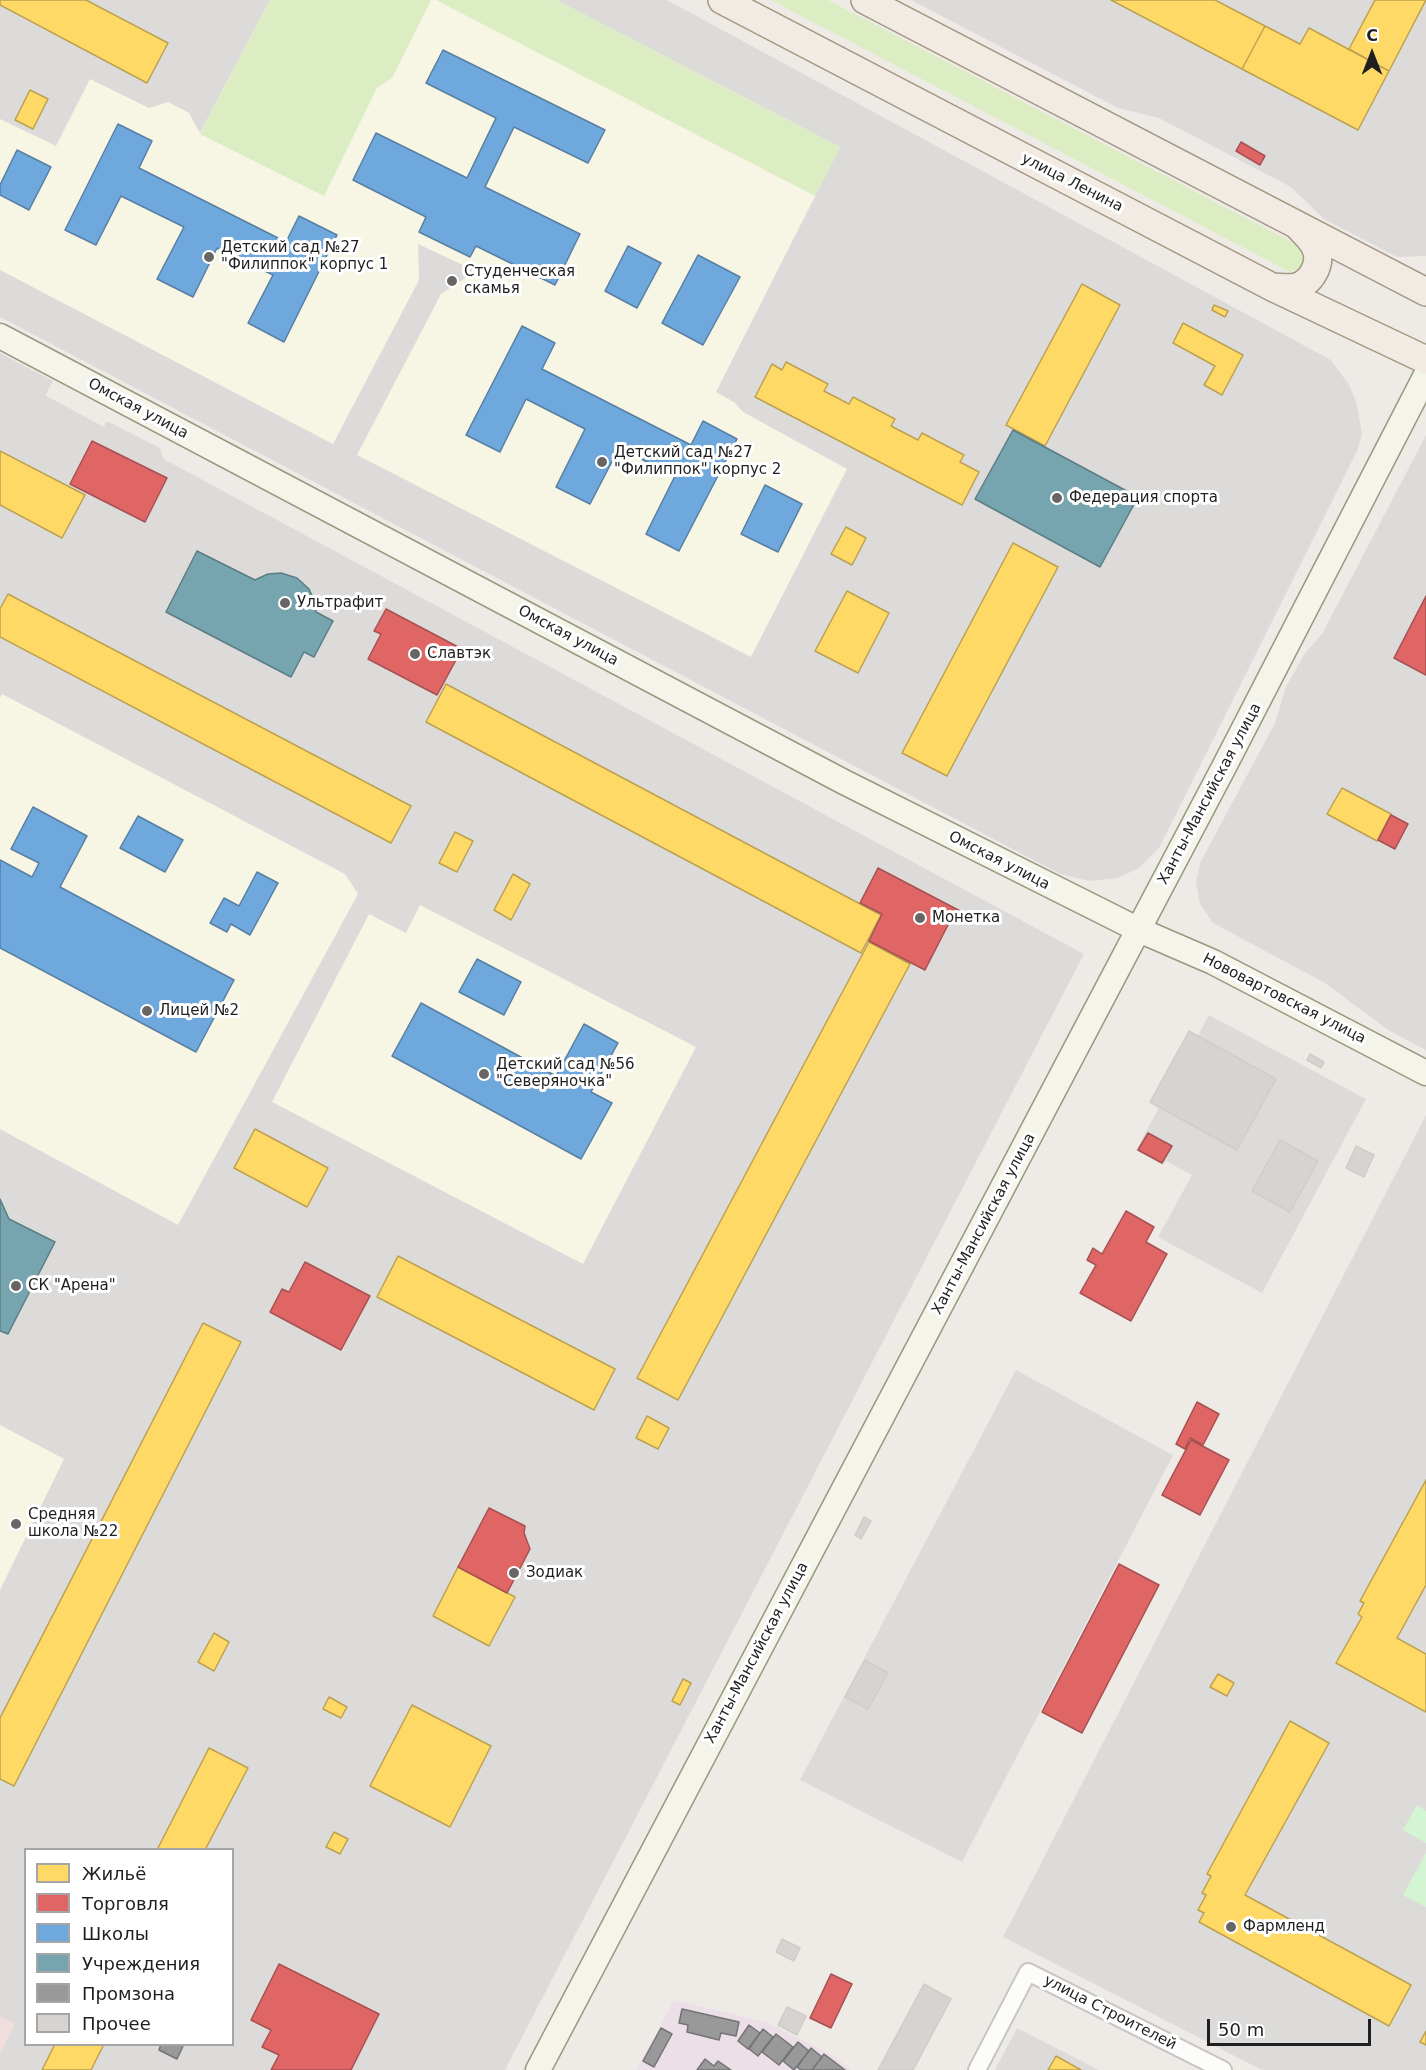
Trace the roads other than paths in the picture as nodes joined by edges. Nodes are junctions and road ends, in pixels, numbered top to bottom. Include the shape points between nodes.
1 (722, 0) edge
2 (865, 0) edge
3 (1298, 226) junction
4 (1272, 287) junction
5 (1426, 292) edge
6 (0, 336) edge
7 (1426, 360) edge
8 (1426, 375) edge
9 (1139, 930) junction
10 (1426, 1073) edge
11 (538, 2070) edge
12 (977, 2070) edge
13 (1223, 2070) edge

1 - 4 main road, улица Ленина
2 - 3 main road
3 - 4 main road via 1317,251 1314,272 1298,286
3 - 5 main road
4 - 7 main road, улица Ленина
6 - 9 main road, Омская улица via 854,787
8 - 9 main road, Ханты-Мансийская улица
9 - 10 main road, Нововартовская улица via 1213,962
9 - 11 main road, Ханты-Мансийская улица
12 - 13 street, улица Строителей via 1028,1972

